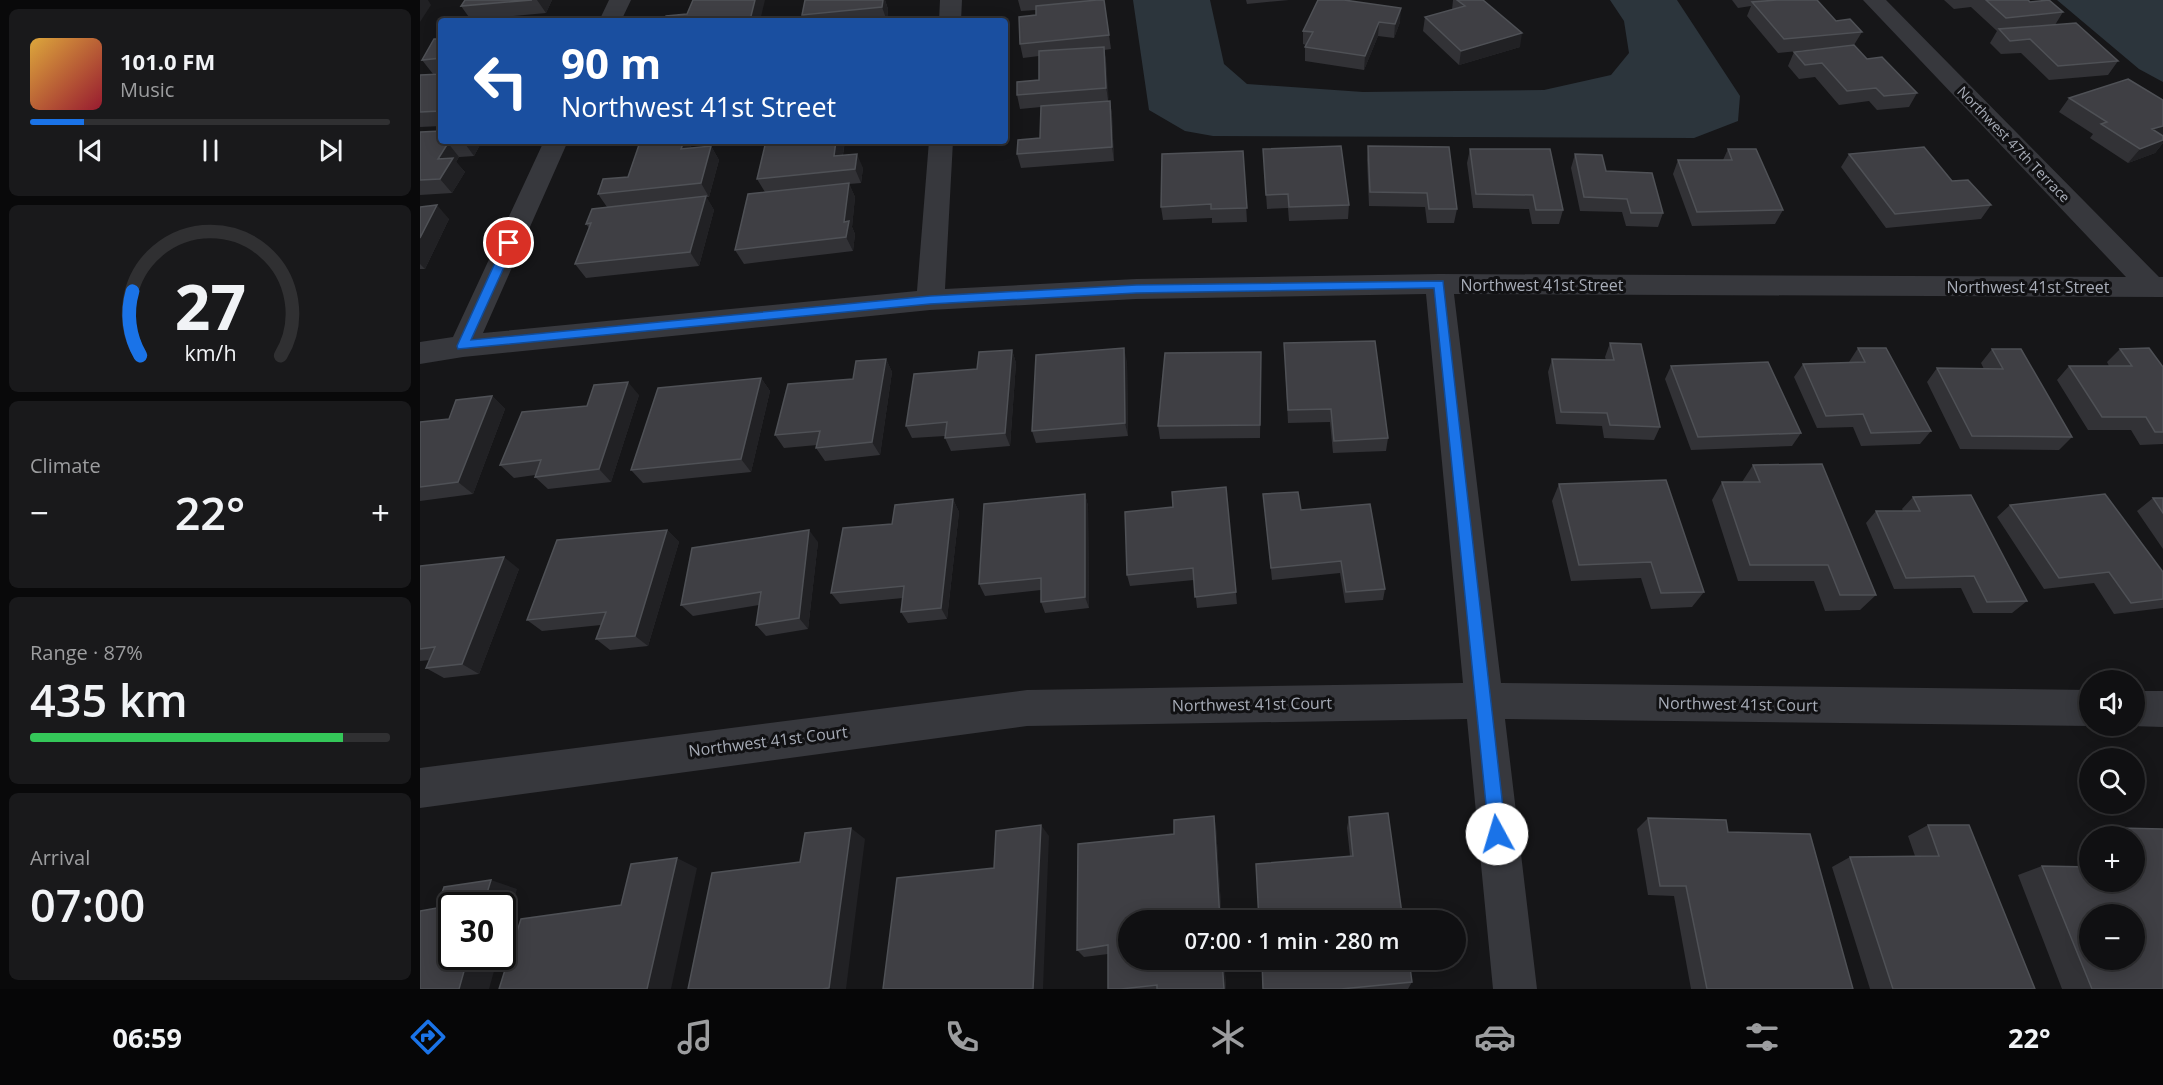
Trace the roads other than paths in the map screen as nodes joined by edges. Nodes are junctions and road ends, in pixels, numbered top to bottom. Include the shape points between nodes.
1 (620, 0) edge
2 (951, 0) edge
3 (1874, 0) edge
4 (611, 18) edge
5 (950, 18) edge
6 (555, 144) edge
7 (941, 144) edge
8 (1439, 284) junction
9 (2158, 287) edge
10 (930, 300) junction
11 (463, 346) junction
12 (420, 353) edge
13 (1482, 701) junction
14 (2079, 708) edge
15 (2145, 709) edge
16 (2163, 709) edge
17 (420, 788) edge
18 (1515, 989) edge

1 - 4 street
2 - 5 street
3 - 9 street, Northwest 47th Terrace
6 - 11 street
7 - 10 street
8 - 9 street, Northwest 41st Street
8 - 10 street, Northwest 41st Street via 1136,289
8 - 13 street
10 - 11 street, Northwest 41st Street
11 - 12 street, Northwest 41st Street
13 - 14 street, Northwest 41st Court
13 - 17 street, Northwest 41st Court via 1027,708
13 - 18 street
15 - 16 street

